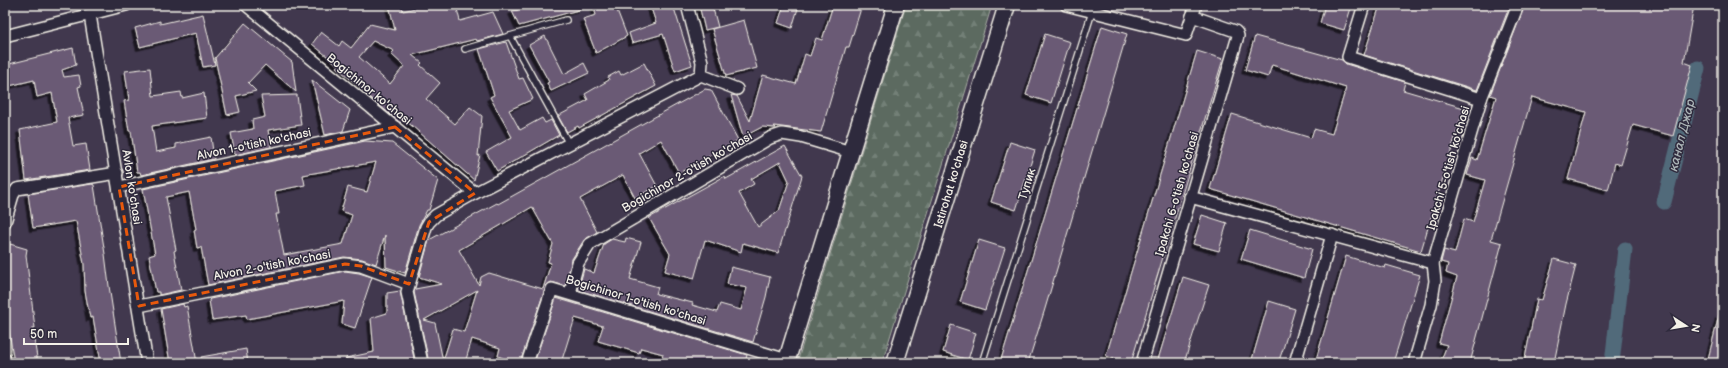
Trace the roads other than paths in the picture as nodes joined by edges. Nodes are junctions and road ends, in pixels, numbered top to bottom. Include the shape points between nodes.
1 (126, 5) edge
2 (246, 5) edge
3 (687, 5) edge
4 (896, 5) edge
5 (1007, 5) edge
6 (1066, 5) edge
7 (1196, 5) edge
8 (1364, 5) edge
9 (1518, 5) edge
10 (1092, 12) junction
11 (90, 15) junction
12 (1192, 16) junction
13 (566, 20) dead end
14 (5, 36) edge
15 (510, 36) junction
16 (465, 49) dead end
17 (701, 75) junction
18 (737, 89) dead end
19 (1481, 99) junction
20 (395, 127) junction
21 (569, 145) junction
22 (851, 152) junction
23 (117, 173) junction
24 (119, 187) junction
25 (475, 193) junction
26 (1190, 197) junction
27 (5, 222) edge
28 (1332, 235) junction
29 (1433, 263) junction
30 (408, 284) junction
31 (570, 293) junction
32 (139, 306) junction
33 (5, 359) edge
34 (787, 361) edge
35 (6, 363) edge
36 (147, 363) edge
37 (422, 363) edge
38 (527, 363) edge
39 (895, 363) edge
40 (982, 363) edge
41 (1142, 363) edge
42 (1295, 363) edge
43 (1414, 363) edge

1 - 11 street
2 - 20 street, Bogichinor ko'chasi
3 - 17 street via 702,62
4 - 22 main road
5 - 39 main road, Istirohat ko'chasi
6 - 10 street
7 - 12 street
8 - 19 street, Ipakchi 5-o'tish ko'chasi via 1348,57
9 - 19 street
10 - 12 street via 1186,35
10 - 40 lane, Тупик
11 - 14 street
11 - 23 street, Avlon ko'chasi
12 - 26 street, Ipakchi 6-o'tish ko'chasi via 1237,33
13 - 15 lane
15 - 16 lane
15 - 21 lane
17 - 18 street
17 - 21 street
19 - 29 street, Ipakchi 5-o'tish ko'chasi
20 - 24 street, Alvon 1-o'tish ko'chasi
20 - 25 street, Bogichinor ko'chasi
21 - 25 street
22 - 31 street, Bogichinor 2-o'tish ko'chasi via 801,137 782,134 770,138 590,244 578,263
22 - 34 main road
23 - 24 street, Avlon ko'chasi
23 - 27 street via 17,189
24 - 32 street, Avlon ko'chasi
25 - 30 street via 436,215 429,222
26 - 28 street
26 - 41 street, Ipakchi 6-o'tish ko'chasi
28 - 29 street
28 - 42 street
29 - 43 street, Ipakchi 5-o'tish ko'chasi via 1435,281 1431,305
30 - 32 street, Alvon 2-o'tish ko'chasi via 361,266 345,264
30 - 37 street via 408,303
31 - 34 street, Bogichinor 1-o'tish ko'chasi
31 - 38 street, Bogichinor 1-o'tish ko'chasi via 552,288 550,291
32 - 36 street, Avlon ko'chasi
33 - 35 street

